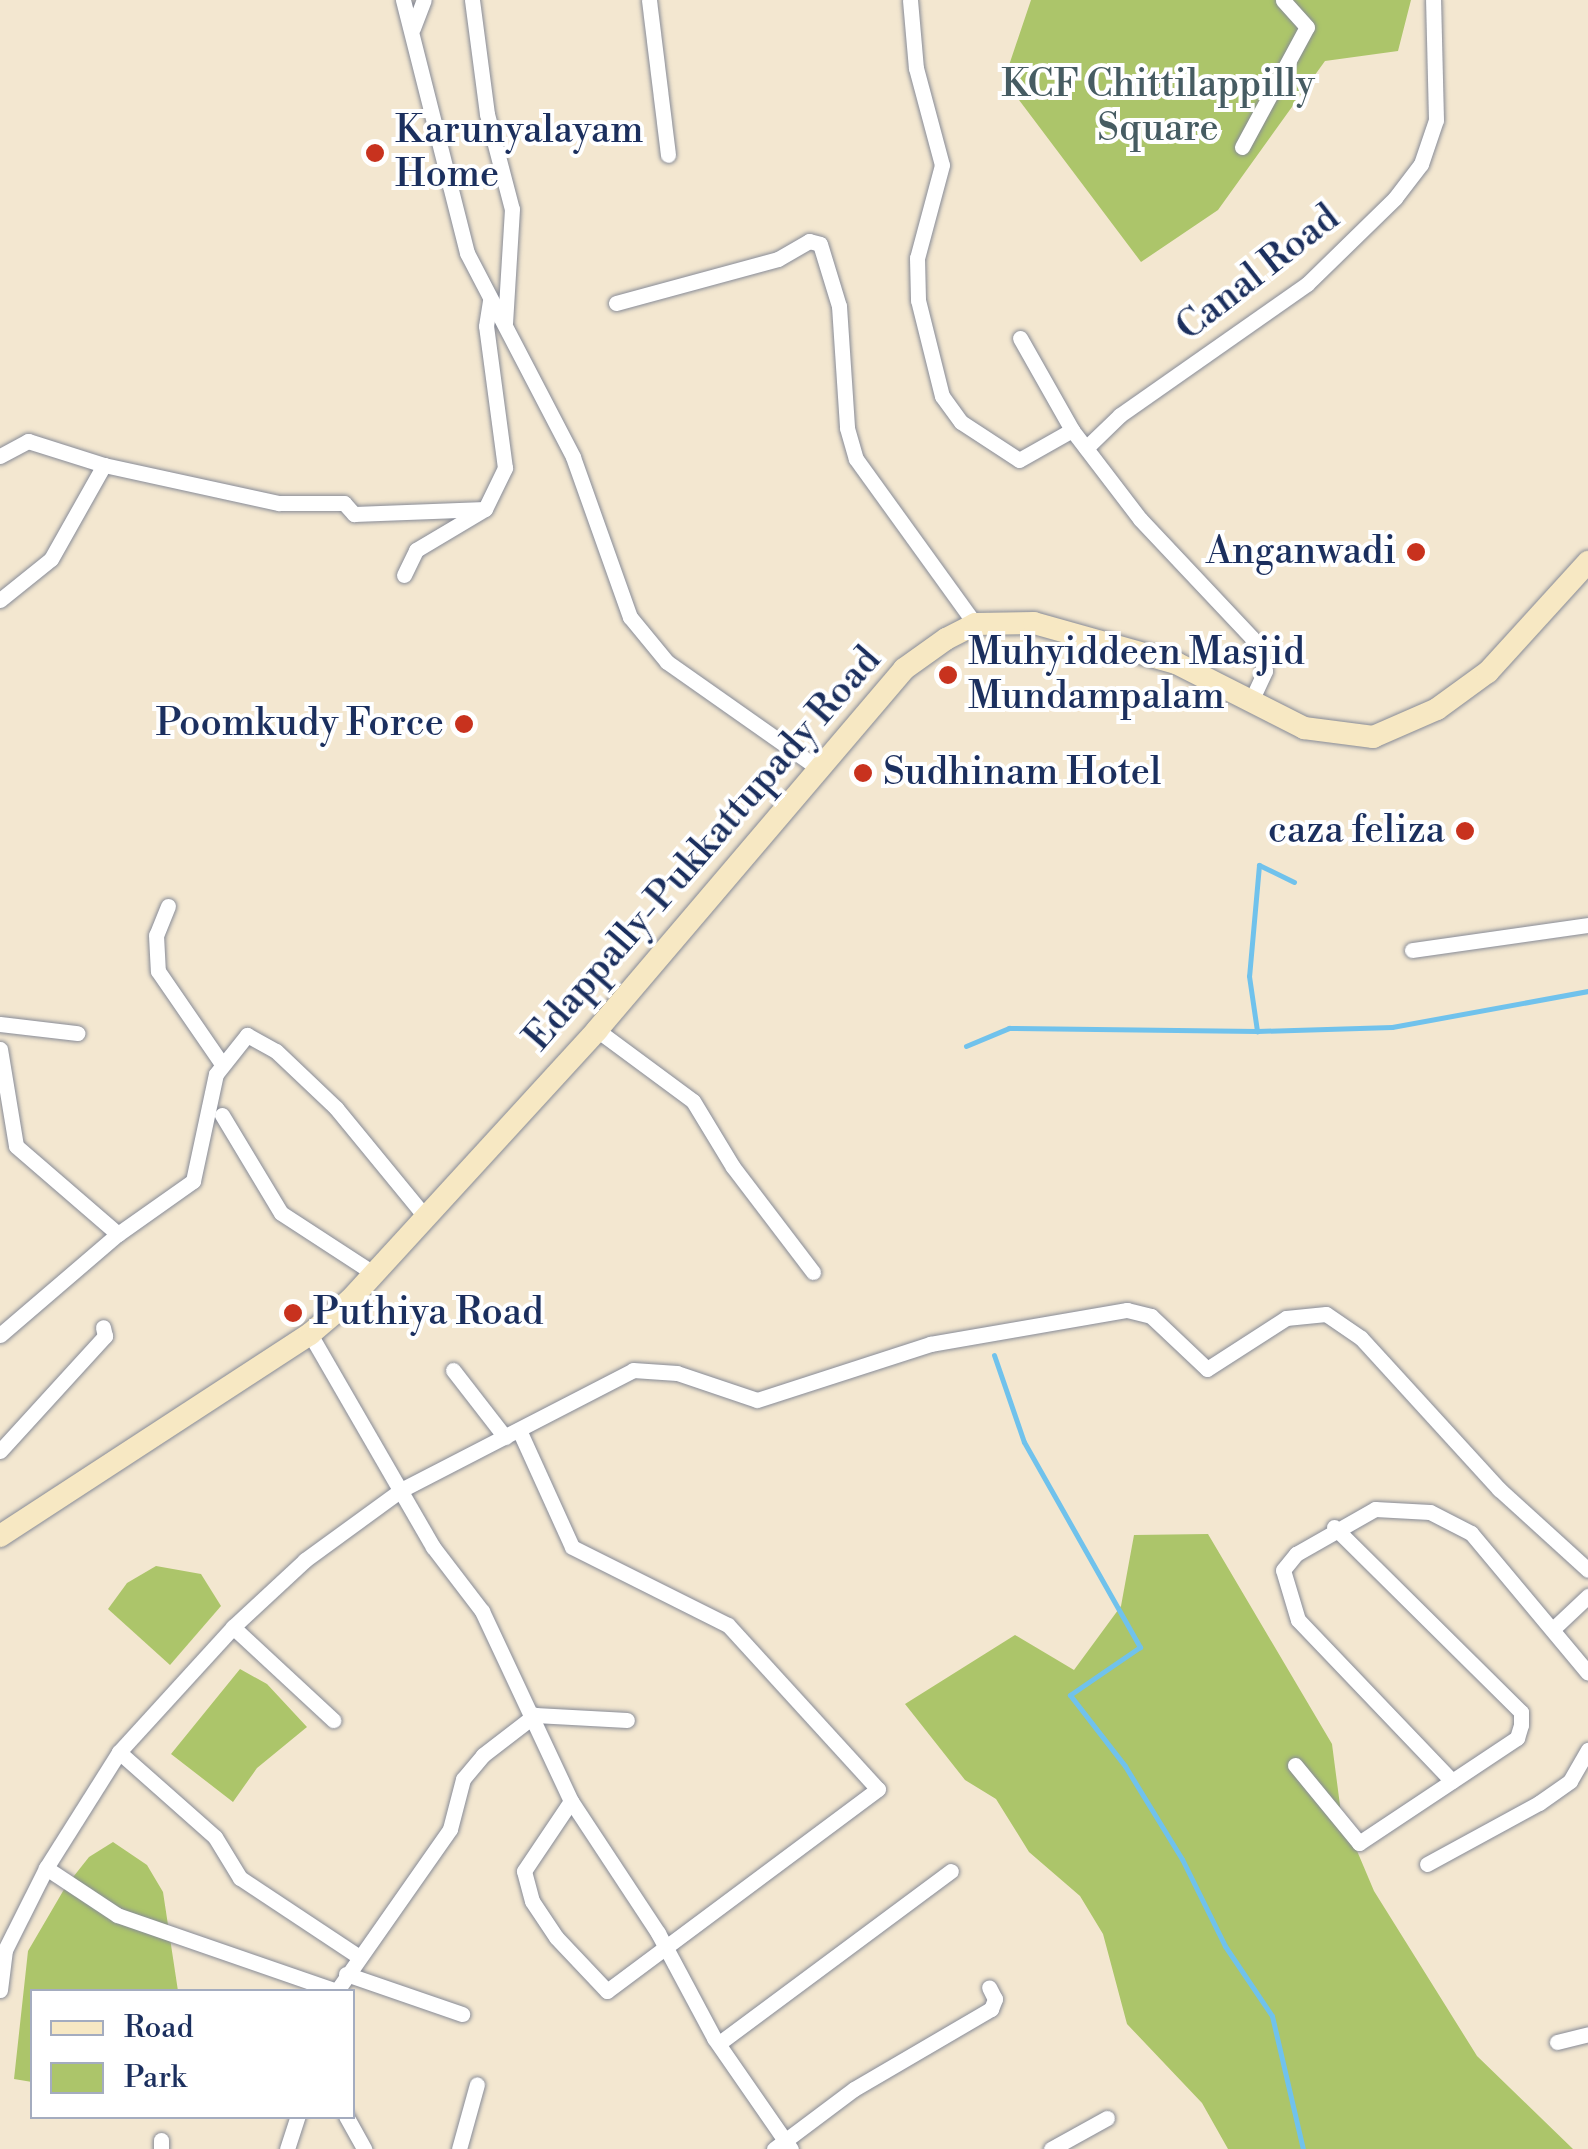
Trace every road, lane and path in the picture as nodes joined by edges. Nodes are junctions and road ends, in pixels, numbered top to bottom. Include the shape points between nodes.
1 (403, 0) edge
2 (424, 0) edge
3 (472, 0) edge
4 (650, 0) edge
5 (910, 0) edge
6 (1283, 0) edge
7 (1434, 0) edge
8 (412, 33) junction
9 (1242, 147) dead end
10 (668, 155) dead end
11 (490, 300) junction
12 (616, 303) dead end
13 (505, 322) junction
14 (1020, 338) dead end
15 (1072, 430) junction
16 (1086, 448) junction
17 (0, 456) edge
18 (104, 465) junction
19 (485, 509) junction
20 (1588, 562) edge
21 (404, 575) dead end
22 (0, 600) edge
23 (975, 624) junction
24 (1252, 698) junction
25 (818, 768) junction
26 (168, 906) dead end
27 (1588, 925) edge
28 (1412, 950) dead end
29 (0, 1024) edge
30 (596, 1030) junction
31 (77, 1033) dead end
32 (0, 1050) edge
33 (222, 1064) junction
34 (222, 1115) dead end
35 (424, 1215) junction
36 (118, 1234) junction
37 (813, 1272) dead end
38 (373, 1273) junction
39 (102, 1326) dead end
40 (310, 1334) junction
41 (0, 1335) edge
42 (453, 1370) dead end
43 (512, 1434) junction
44 (0, 1452) edge
45 (401, 1490) junction
46 (1334, 1527) junction
47 (0, 1536) edge
48 (1588, 1570) edge
49 (1588, 1596) edge
50 (233, 1626) junction
51 (1554, 1628) junction
52 (1588, 1673) edge
53 (535, 1715) junction
54 (333, 1720) dead end
55 (627, 1720) dead end
56 (1588, 1750) edge
57 (119, 1752) junction
58 (1295, 1765) dead end
59 (1452, 1782) junction
60 (571, 1801) junction
61 (1427, 1864) dead end
62 (46, 1868) junction
63 (951, 1871) dead end
64 (667, 1950) junction
65 (358, 1956) junction
66 (2, 1964) edge
67 (346, 1974) junction
68 (989, 1987) dead end
69 (330, 1989) edge
70 (337, 1989) edge
71 (0, 1990) edge
72 (462, 2014) dead end
73 (1588, 2034) edge
74 (722, 2041) junction
75 (1557, 2042) dead end
76 (477, 2084) dead end
77 (1107, 2118) dead end
78 (297, 2119) edge
79 (348, 2119) edge
80 (783, 2146) edge
81 (288, 2149) edge
82 (364, 2149) edge
83 (459, 2149) edge
84 (1051, 2149) edge

1 - 8 street
2 - 8 street
3 - 13 street via 487,114 512,210
4 - 10 street
5 - 15 street via 916,68 942,165 917,258 918,300 942,396 961,422 1019,460
6 - 9 street via 1307,27
7 - 16 street, Canal Road via 1436,120 1420,164 1396,198 1307,284 1120,416
8 - 11 street via 452,207
11 - 13 street
11 - 19 street via 486,326 506,445 505,468
12 - 23 street via 778,259 809,240 820,244 839,306 847,428 856,458
13 - 25 street via 573,458 630,618 667,662
14 - 15 street
15 - 16 street
16 - 24 street via 1140,519 1252,638 1265,671
17 - 18 street via 28,440
18 - 19 street via 279,503 344,504 354,514
18 - 22 street via 50,559
19 - 21 street via 416,550
20 - 24 main road via 1488,672 1406,725 1373,737 1338,736 1304,728
23 - 24 main road via 1034,623 1102,640 1176,663
23 - 25 main road, Edappally-Pukkattupady Road via 904,668
25 - 30 main road, Edappally-Pukkattupady Road
26 - 33 street via 156,935 158,971
27 - 28 street
29 - 31 street
30 - 35 main road, Edappally-Pukkattupady Road
30 - 37 street via 693,1100 733,1167
32 - 36 street via 16,1146
33 - 35 street via 246,1036 264,1042 336,1108
33 - 36 street via 193,1181
34 - 38 street via 280,1213
35 - 38 main road, Edappally-Pukkattupady Road
36 - 41 street
38 - 40 main road, Edappally-Pukkattupady Road
39 - 44 street via 105,1336
40 - 45 street
40 - 47 main road, Edappally-Pukkattupady Road
42 - 43 street
43 - 45 street
43 - 48 street via 634,1370 692,1376 757,1400 930,1344 1127,1310 1151,1316 1207,1370 1286,1318 1326,1314 1362,1338 1486,1475
43 - 64 street via 572,1547 728,1626 878,1790
45 - 50 street via 306,1560
45 - 53 street via 482,1611
46 - 51 street via 1375,1509 1430,1512 1454,1523
46 - 59 street via 1283,1570 1286,1596 1298,1620
46 - 59 street via 1521,1712 1517,1738
49 - 51 street
50 - 54 street
50 - 57 street
51 - 52 street
53 - 55 street
53 - 60 street
53 - 65 street via 469,1770 450,1828
56 - 61 street via 1570,1781 1540,1803
57 - 62 street
57 - 65 street via 215,1837 240,1878
58 - 59 street via 1359,1843
60 - 64 street
60 - 64 street via 524,1872 540,1913 608,1991
62 - 66 street
62 - 69 street via 117,1916
63 - 74 street
64 - 74 street via 714,2038
65 - 67 street
66 - 71 street
67 - 70 street
67 - 72 street
68 - 80 street via 991,2008 854,2089
73 - 75 street
74 - 80 street
76 - 83 street
77 - 84 street
78 - 81 street
79 - 82 street

